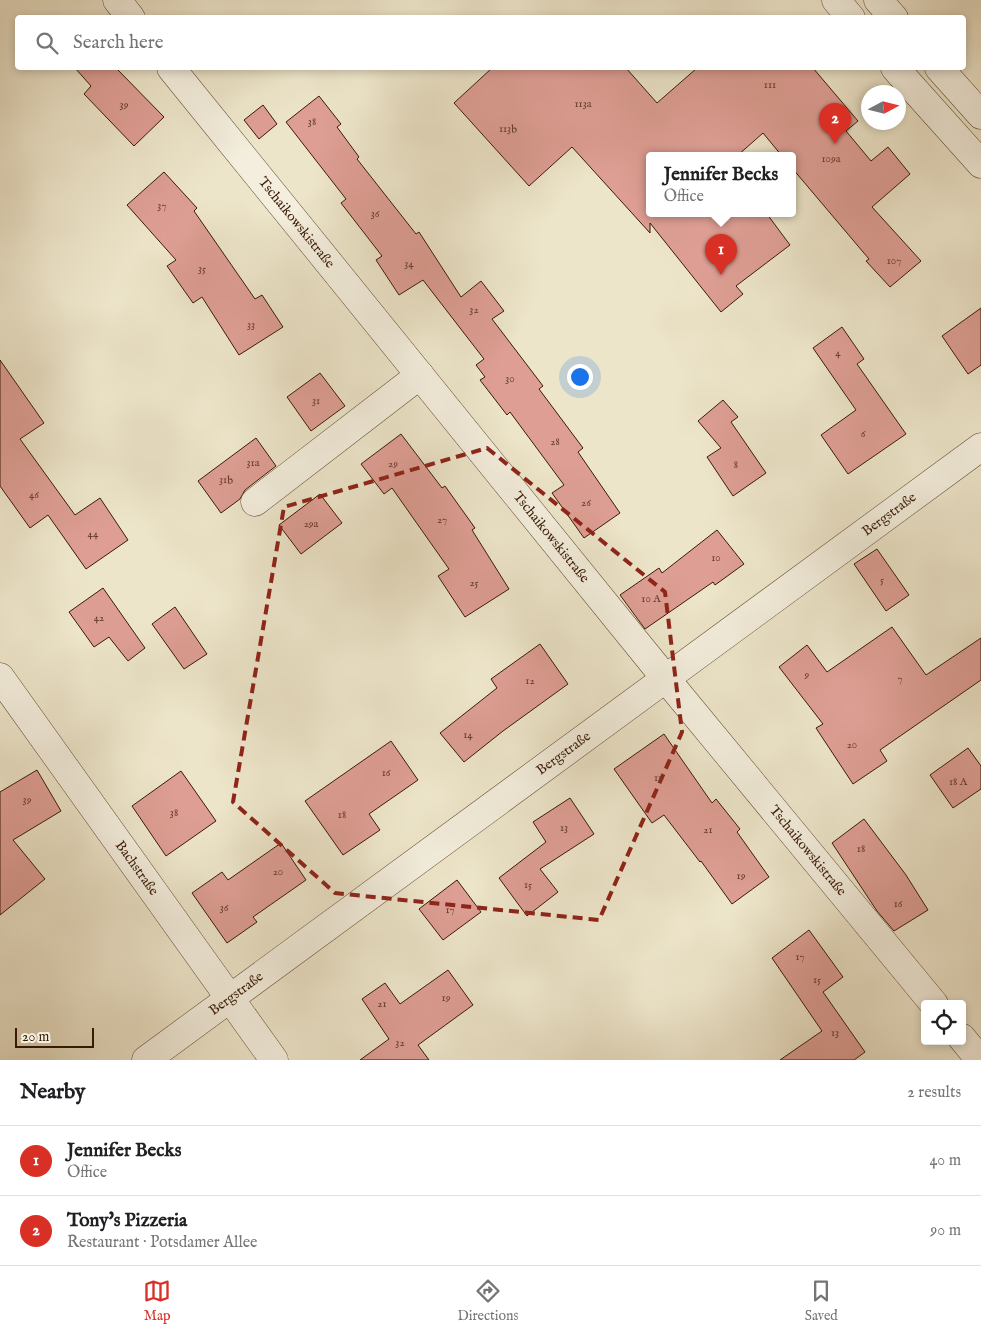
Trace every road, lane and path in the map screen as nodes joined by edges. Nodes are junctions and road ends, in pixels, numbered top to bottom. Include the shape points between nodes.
1 (117, 0) edge
2 (836, 0) edge
3 (878, 0) edge
4 (129, 15) edge
5 (848, 15) edge
6 (891, 15) edge
7 (173, 70) edge
8 (897, 70) edge
9 (941, 70) edge
10 (981, 115) edge
11 (981, 164) edge
12 (420, 375) junction
13 (981, 447) edge
14 (255, 502) dead end
15 (0, 677) edge
16 (666, 679) junction
17 (230, 998) junction
18 (931, 1000) edge
19 (966, 1043) edge
20 (146, 1060) edge
21 (274, 1060) edge
22 (980, 1060) edge

1 - 4 street
2 - 5 street
3 - 6 street
7 - 12 street, Tschaikowskistraße
8 - 11 street
9 - 10 street
12 - 14 street
12 - 16 street, Tschaikowskistraße
13 - 16 street, Bergstraße
15 - 17 street, Bachstraße
16 - 17 street, Bergstraße
16 - 18 street, Tschaikowskistraße
17 - 20 street, Bergstraße
17 - 21 street, Bachstraße
19 - 22 street

